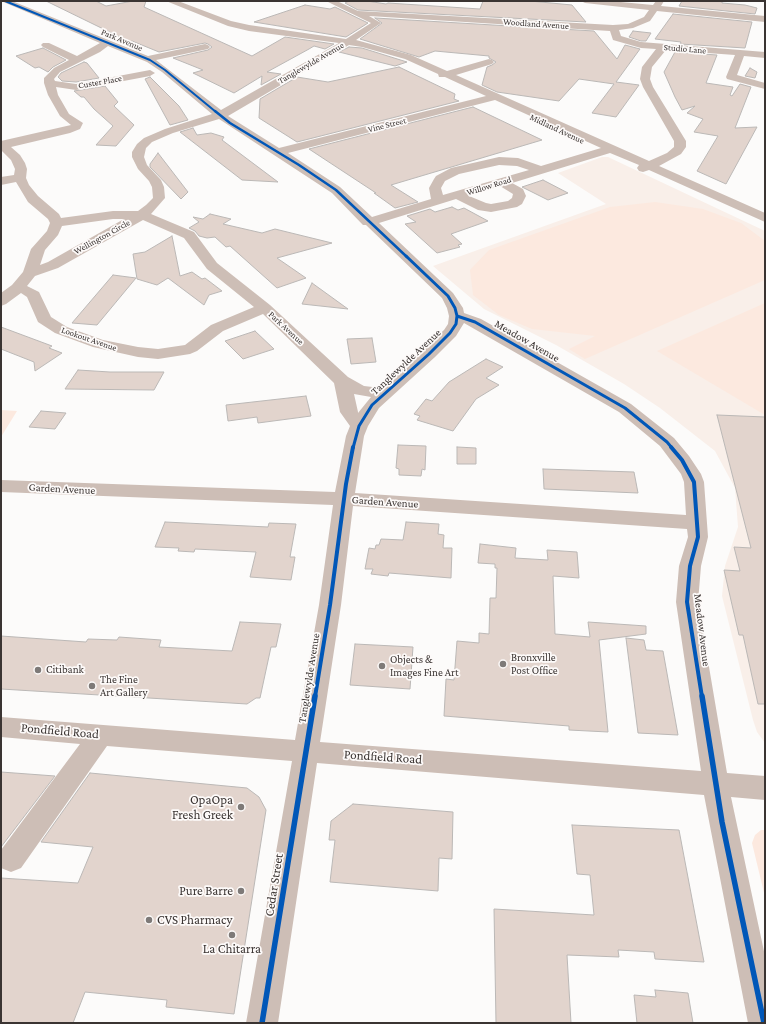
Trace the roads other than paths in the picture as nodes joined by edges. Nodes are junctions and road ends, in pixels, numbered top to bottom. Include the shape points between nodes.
1 (5, 1) edge
2 (170, 1) edge
3 (180, 1) edge
4 (330, 1) edge
5 (585, 1) edge
6 (657, 5) edge
7 (28, 6) junction
8 (7, 13) dead end
9 (358, 13) junction
10 (402, 15) junction
11 (765, 19) edge
12 (377, 23) junction
13 (613, 28) junction
14 (262, 29) junction
15 (347, 42) junction
16 (106, 43) junction
17 (46, 45) dead end
18 (205, 47) dead end
19 (663, 47) junction
20 (121, 49) junction
21 (97, 50) junction
22 (740, 54) junction
23 (765, 55) edge
24 (147, 59) junction
25 (77, 60) junction
26 (489, 62) dead end
27 (158, 65) junction
28 (150, 73) junction
29 (444, 75) junction
30 (175, 77) junction
31 (49, 83) junction
32 (765, 86) edge
33 (493, 98) junction
34 (221, 115) junction
35 (1, 145) edge
36 (607, 150) junction
37 (278, 152) junction
38 (646, 167) junction
39 (542, 170) junction
40 (20, 178) junction
41 (1, 180) edge
42 (502, 182) junction
43 (457, 195) junction
44 (438, 201) junction
45 (141, 215) junction
46 (762, 218) edge
47 (368, 222) junction
48 (57, 223) junction
49 (30, 273) junction
50 (17, 288) junction
51 (1, 300) edge
52 (265, 308) junction
53 (456, 316) junction
54 (342, 381) junction
55 (384, 394) junction
56 (359, 426) junction
57 (1, 486) edge
58 (345, 499) junction
59 (698, 524) junction
60 (1, 727) edge
61 (101, 735) junction
62 (306, 751) junction
63 (716, 784) junction
64 (765, 788) edge
65 (11, 859) dead end
66 (262, 1023) edge
67 (764, 1023) edge

1 - 7 street, Park Avenue
2 - 14 street, Midland Avenue via 228,23
3 - 14 street, Midland Avenue via 217,16
4 - 9 street
5 - 6 street
6 - 11 street
6 - 13 street, Woodland Avenue via 647,19
7 - 8 street
7 - 16 street, Park Avenue
9 - 10 street, Woodland Avenue
9 - 12 street
10 - 12 street, Woodland Avenue
10 - 13 street, Woodland Avenue
12 - 15 street, Tanglewylde Avenue
13 - 19 street, Studio Lane via 616,38 621,40
14 - 15 street, Midland Avenue
15 - 29 street, Midland Avenue via 402,58
15 - 34 street, Tanglewylde Avenue
16 - 20 street, Park Avenue
16 - 21 street
17 - 25 street
18 - 24 street
19 - 22 street, Studio Lane
19 - 38 street via 647,67 645,79 680,141 680,147 677,152
20 - 21 street
20 - 24 street, Park Avenue
21 - 25 street
22 - 23 street, Studio Lane
22 - 32 street via 731,77
24 - 27 street, Park Avenue
25 - 31 street via 51,74 48,78
26 - 29 street
27 - 28 street
27 - 30 street, Park Avenue
28 - 30 street, Custer Place
28 - 31 street, Custer Place via 76,87
29 - 33 street, Midland Avenue
30 - 34 street, Park Avenue
31 - 35 street via 60,108 65,116 77,123 76,127
33 - 36 street, Midland Avenue
33 - 37 street, Vine Street
34 - 37 street
34 - 45 street via 158,135 141,146 138,157 158,187 160,198 152,208
35 - 40 street via 19,163
36 - 38 street, Midland Avenue
36 - 39 street, Willow Road
37 - 47 street via 336,190
38 - 46 street, Midland Avenue
39 - 42 street, Willow Road
39 - 44 street via 518,162 499,161 455,171 440,179 435,188
40 - 41 street
40 - 48 street via 33,199 54,217
42 - 43 street, Willow Road
42 - 43 street via 519,192 518,201 491,208
43 - 44 street, Willow Road
44 - 47 street, Willow Road
45 - 48 street, Wellington Circle via 113,215
45 - 49 street, Wellington Circle via 53,265
45 - 52 street, Park Avenue via 155,218 189,235 212,266
47 - 53 street via 448,296 455,308
48 - 49 street via 53,232 38,249
49 - 50 street
50 - 51 street
50 - 52 street, Lookout Avenue via 34,295 44,319 61,330 99,344 158,354 191,348 217,328
52 - 54 street, Park Avenue
53 - 55 street, Tanglewylde Avenue via 456,324 443,340
53 - 59 street, Meadow Avenue via 475,322 625,408 667,442 691,474
54 - 55 street, Park Avenue via 359,390
54 - 56 street via 349,412
55 - 56 street, Tanglewylde Avenue via 372,405
56 - 58 street, Tanglewylde Avenue via 355,436
57 - 58 street, Garden Avenue
58 - 59 street, Garden Avenue
58 - 62 street, Tanglewylde Avenue
59 - 63 street, Meadow Avenue via 698,537 690,566 687,602
60 - 61 street, Pondfield Road
61 - 62 street, Pondfield Road
61 - 65 street
62 - 63 street, Pondfield Road
62 - 66 street, Cedar Street
63 - 64 street, Pondfield Road
63 - 67 street, Meadow Avenue

